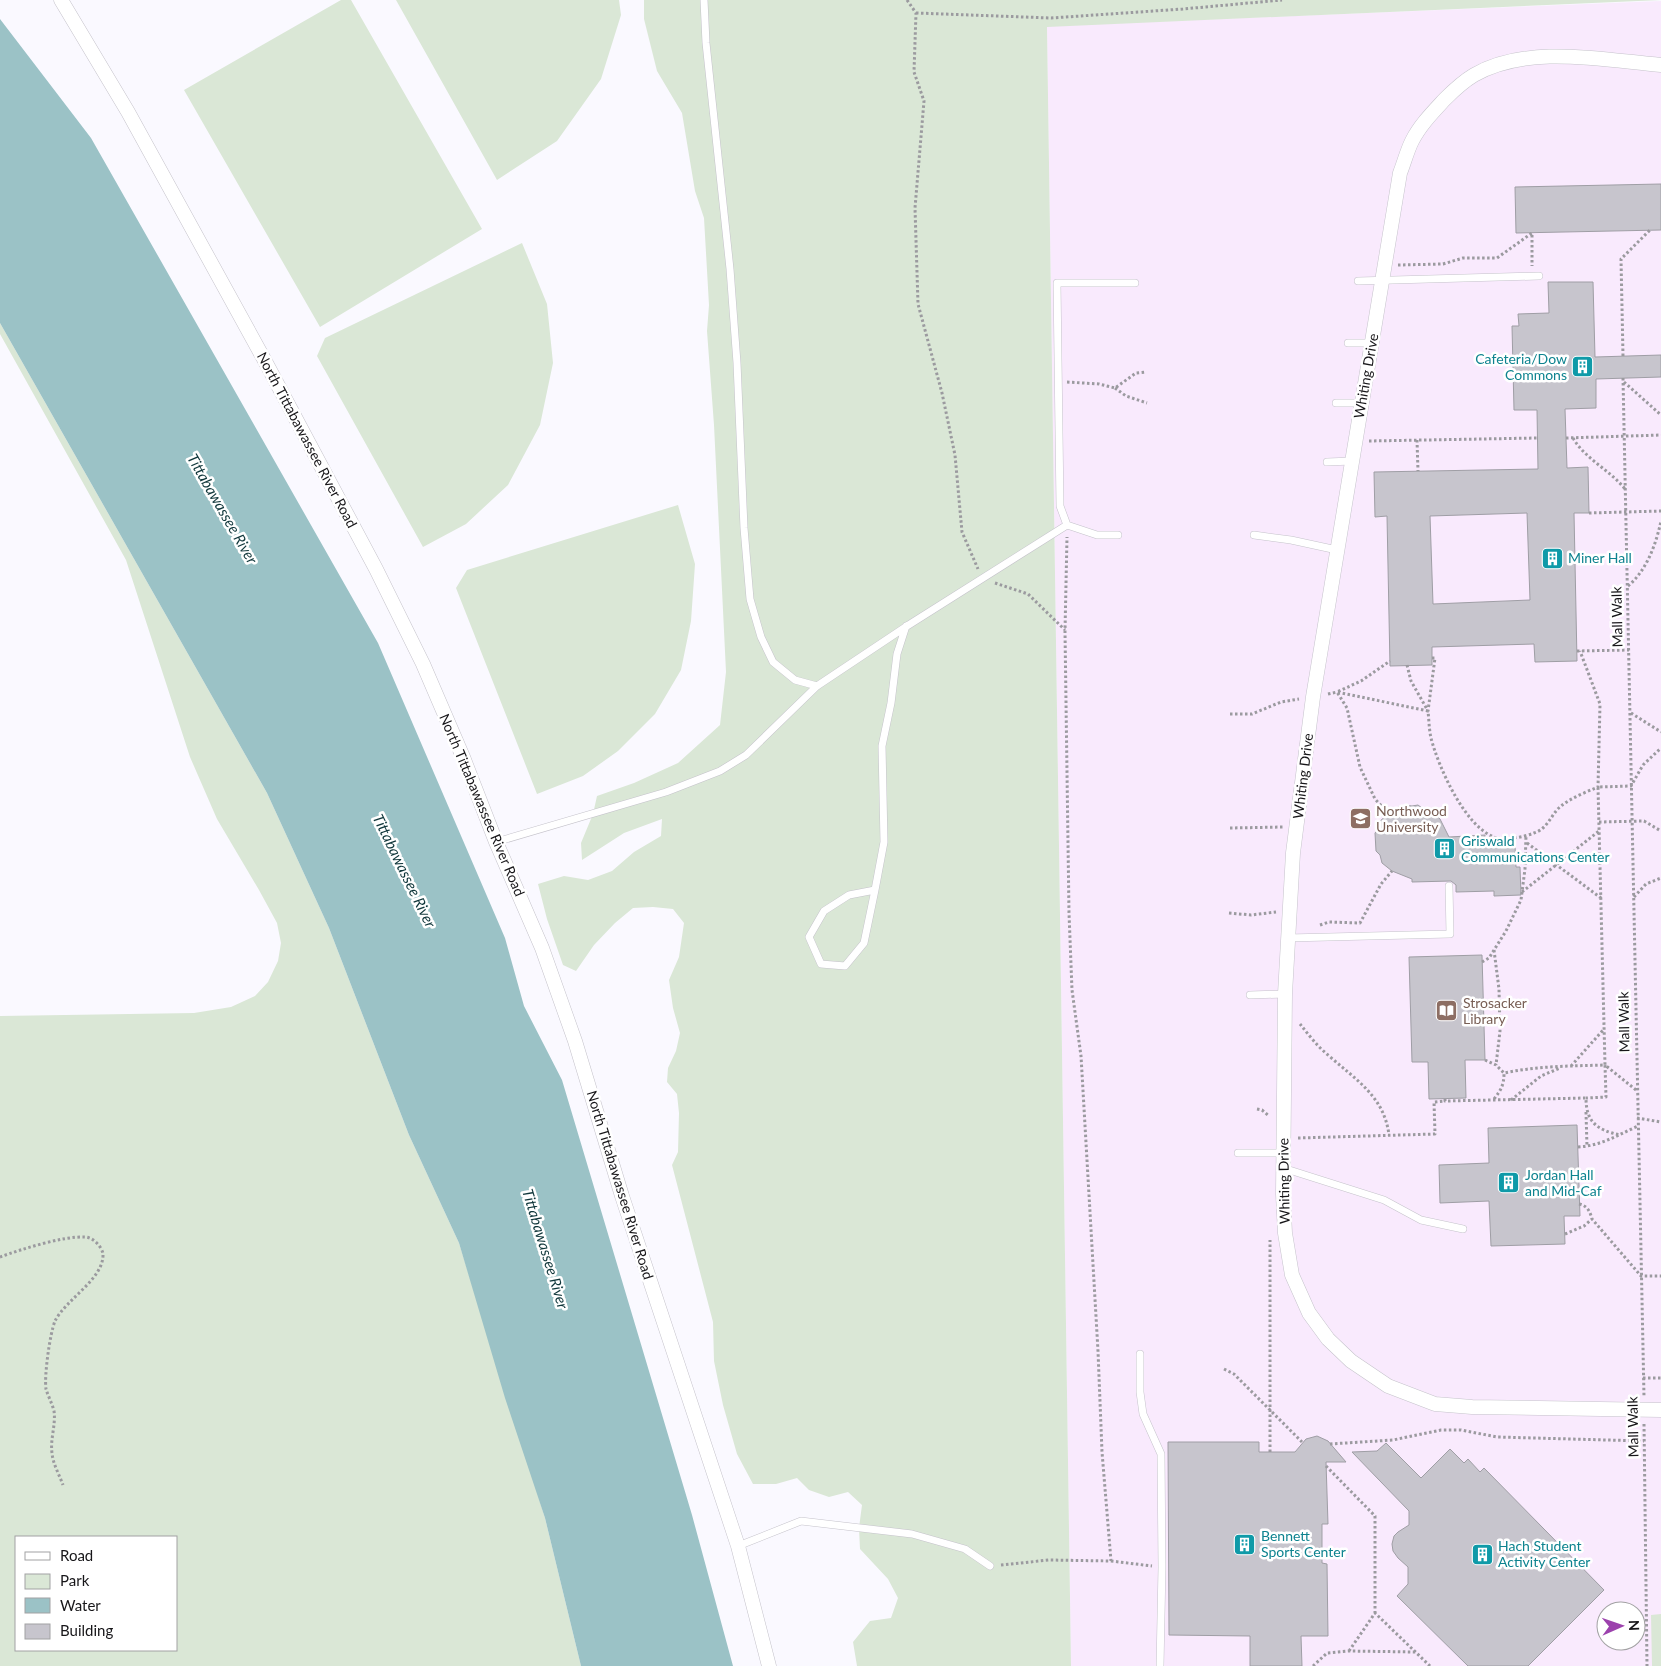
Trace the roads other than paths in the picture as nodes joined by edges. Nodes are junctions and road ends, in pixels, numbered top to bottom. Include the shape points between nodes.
1 (61, 0) edge
2 (704, 0) edge
3 (1661, 65) edge
4 (1536, 276) road end
5 (1382, 280) junction
6 (1135, 282) dead end
7 (1358, 282) dead end
8 (1348, 343) dead end
9 (1372, 343) junction
10 (1336, 402) dead end
11 (1362, 403) junction
12 (1352, 461) junction
13 (1327, 462) dead end
14 (1067, 525) junction
15 (1118, 534) dead end
16 (1254, 535) dead end
17 (1337, 550) junction
18 (906, 626) junction
19 (817, 686) junction
20 (496, 842) junction
21 (1449, 886) dead end
22 (875, 890) junction
23 (1288, 938) junction
24 (1284, 994) junction
25 (1250, 995) dead end
26 (1238, 1153) dead end
27 (1283, 1153) junction
28 (1283, 1168) junction
29 (1463, 1230) dead end
30 (1140, 1354) dead end
31 (1661, 1410) edge
32 (738, 1546) junction
33 (990, 1566) road end
34 (769, 1666) edge
35 (1160, 1666) edge

1 - 20 street, North Tittabawassee River Road via 128,112 376,569 423,664
2 - 19 lane via 731,279 750,598 761,638 773,662 795,680
3 - 5 street, Whiting Drive via 1564,57 1525,58 1474,75 1431,113 1412,141 1400,173
4 - 5 lane
5 - 7 lane
5 - 9 street, Whiting Drive
6 - 14 lane via 1057,283 1060,506
8 - 9 lane
9 - 11 street, Whiting Drive
10 - 11 lane
11 - 12 street, Whiting Drive
12 - 13 lane
12 - 17 street, Whiting Drive
14 - 15 lane via 1097,535
14 - 18 lane
16 - 17 lane
17 - 23 street, Whiting Drive via 1313,697 1297,826
18 - 19 lane
18 - 22 lane via 897,654 882,746 884,842
19 - 20 lane via 746,755 720,771 666,792
20 - 32 street, North Tittabawassee River Road via 542,948 575,1041 622,1196
21 - 23 lane via 1450,934
22 - 22 lane via 849,895 824,911 809,937 821,964 845,966 864,943
23 - 24 street, Whiting Drive
24 - 25 lane
24 - 27 street, Whiting Drive
26 - 27 lane
27 - 28 street, Whiting Drive
28 - 29 lane via 1384,1200 1421,1220
28 - 31 street, Whiting Drive via 1284,1223 1292,1274 1309,1313 1328,1339 1351,1361 1388,1386 1435,1404
30 - 35 lane via 1143,1414 1161,1454
32 - 33 lane via 801,1521 912,1534 965,1549
32 - 34 street, North Tittabawassee River Road

